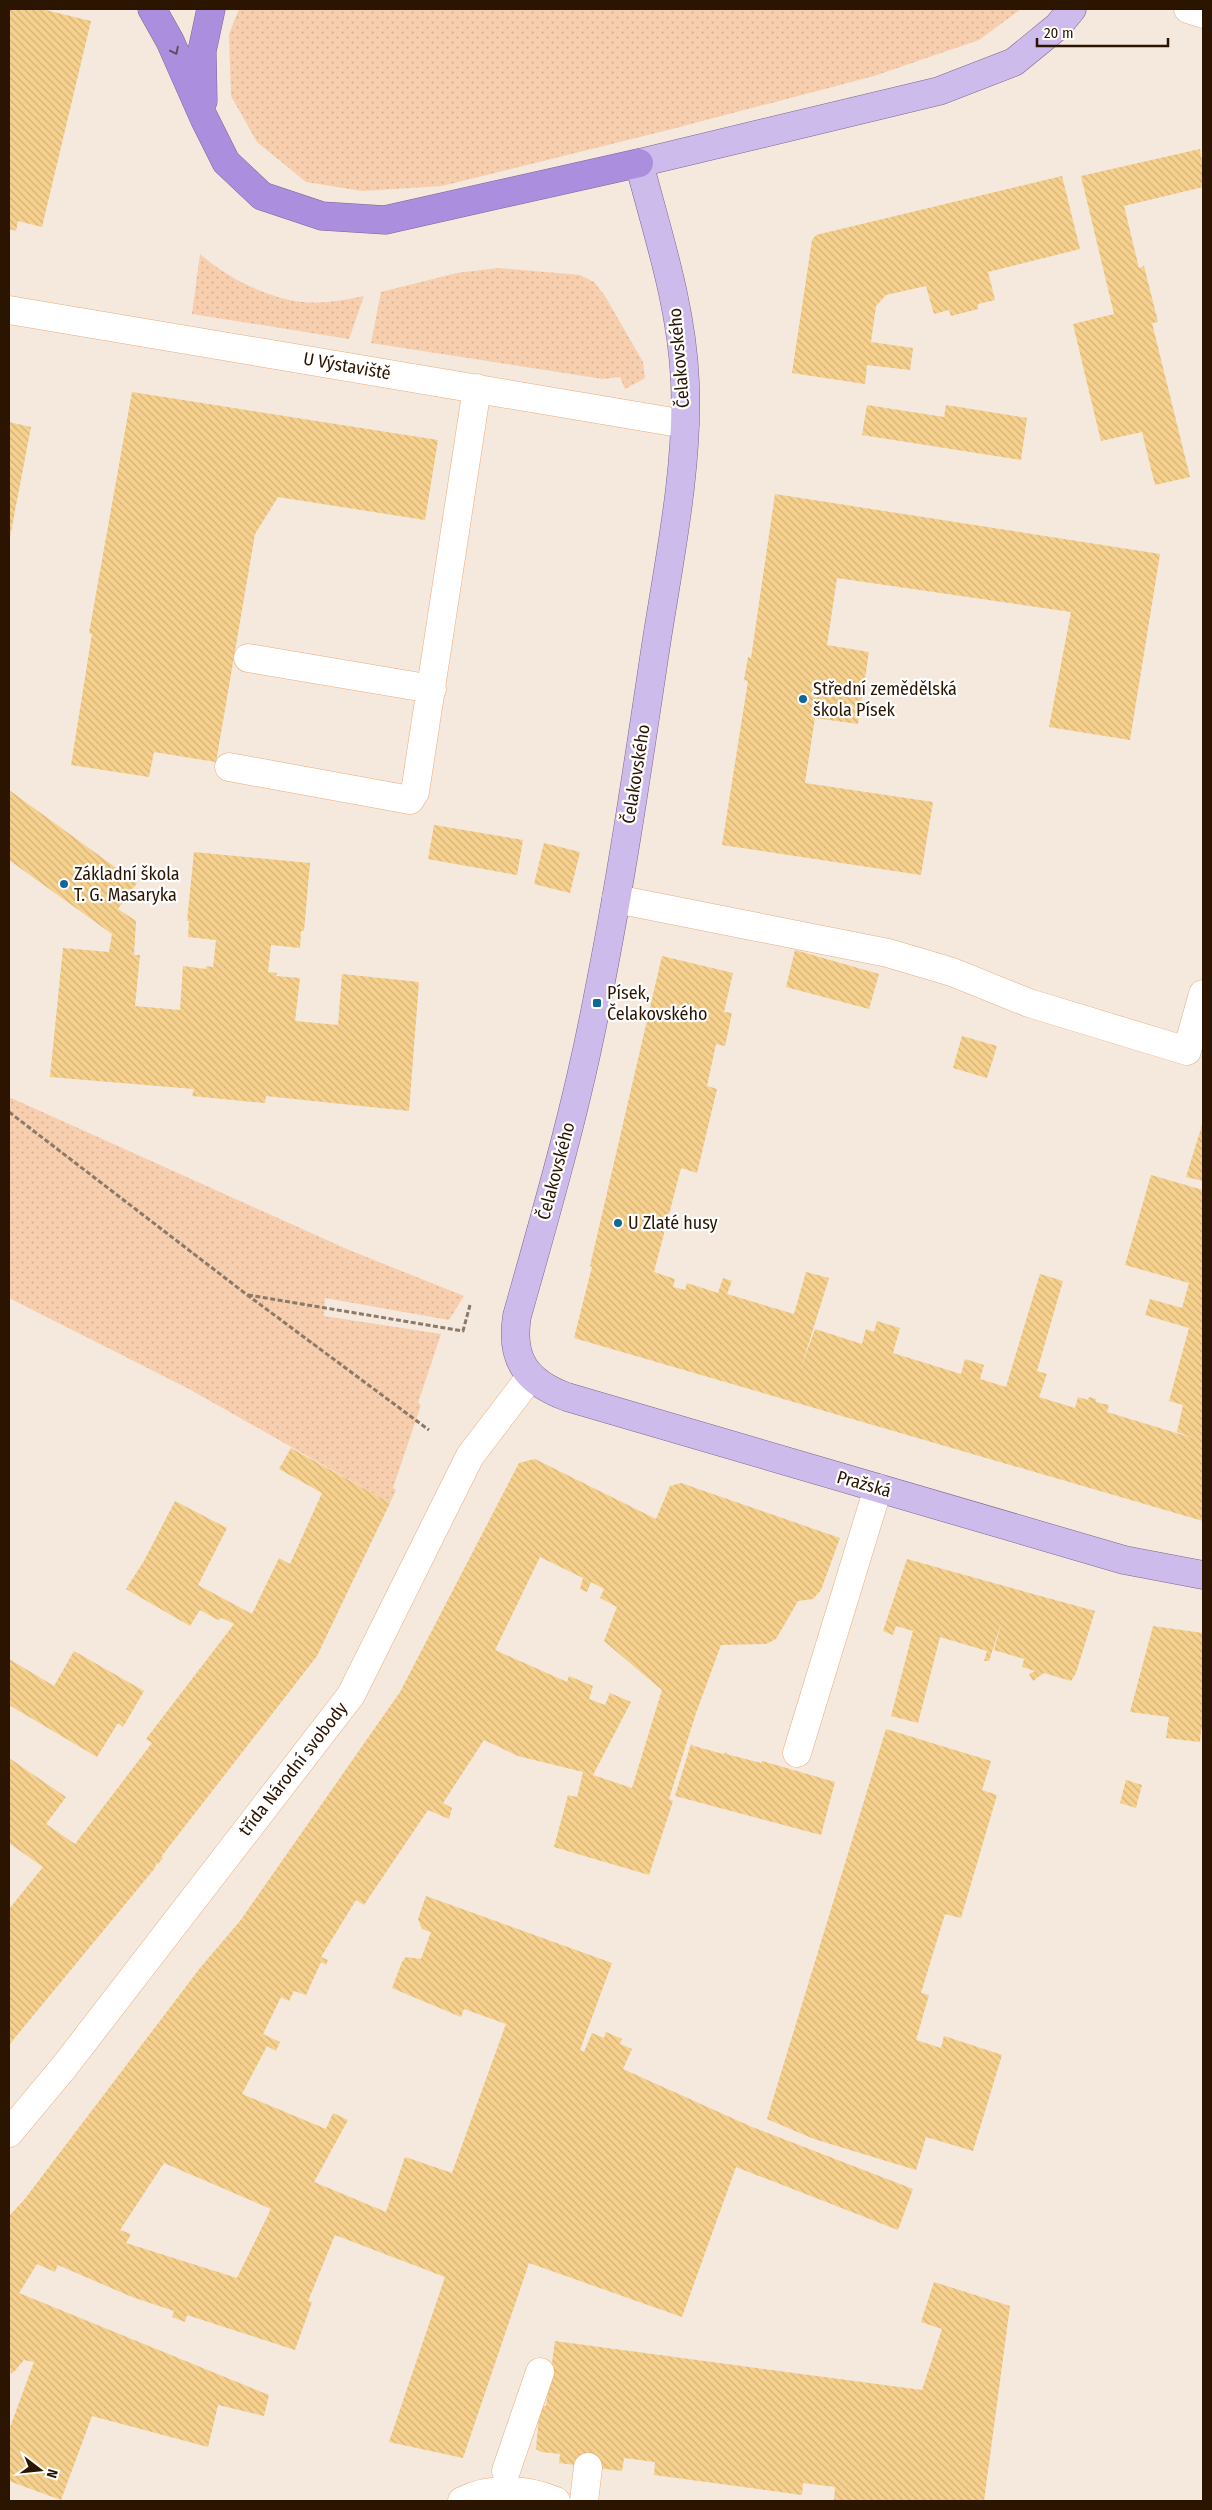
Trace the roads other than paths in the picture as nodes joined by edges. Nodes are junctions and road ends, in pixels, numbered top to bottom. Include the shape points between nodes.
1 (152, 9) edge
2 (211, 9) edge
3 (1072, 9) edge
4 (1188, 9) edge
5 (1203, 14) edge
6 (204, 118) junction
7 (639, 163) junction
8 (9, 310) edge
9 (477, 388) junction
10 (685, 424) junction
11 (248, 658) dead end
12 (432, 689) junction
13 (229, 767) dead end
14 (616, 899) junction
15 (1203, 994) edge
16 (531, 1376) junction
17 (878, 1488) junction
18 (1203, 1575) edge
19 (797, 1753) dead end
20 (9, 2133) edge
21 (540, 2372) dead end
22 (588, 2467) dead end
23 (506, 2471) dead end
24 (462, 2501) edge
25 (556, 2501) edge
26 (584, 2501) edge

1 -> 6 highway via 188,78
2 - 6 highway via 202,50
3 - 7 main road via 1058,26 1014,62 939,91
4 - 5 street
6 - 7 highway via 226,162 262,196 322,216 385,220
7 - 10 main road, Čelakovského via 677,314 685,383
8 - 9 street, U Výstaviště
9 - 10 street, U Výstaviště
9 - 12 street
10 - 14 main road, Čelakovského via 671,540
11 - 12 street
12 - 13 street via 419,780 410,800
14 - 15 street via 888,953 952,972 1029,1003 1186,1051
14 - 16 main road, Čelakovského via 595,1012 514,1332 518,1358
16 - 17 main road, Pražská via 544,1387 566,1397
16 - 20 street, třída Národní svobody via 470,1456 351,1695 64,2067
17 - 18 main road, Pražská via 1124,1560
17 - 19 street
21 - 23 street
22 - 26 street
24 - 25 street via 498,2490 544,2496

